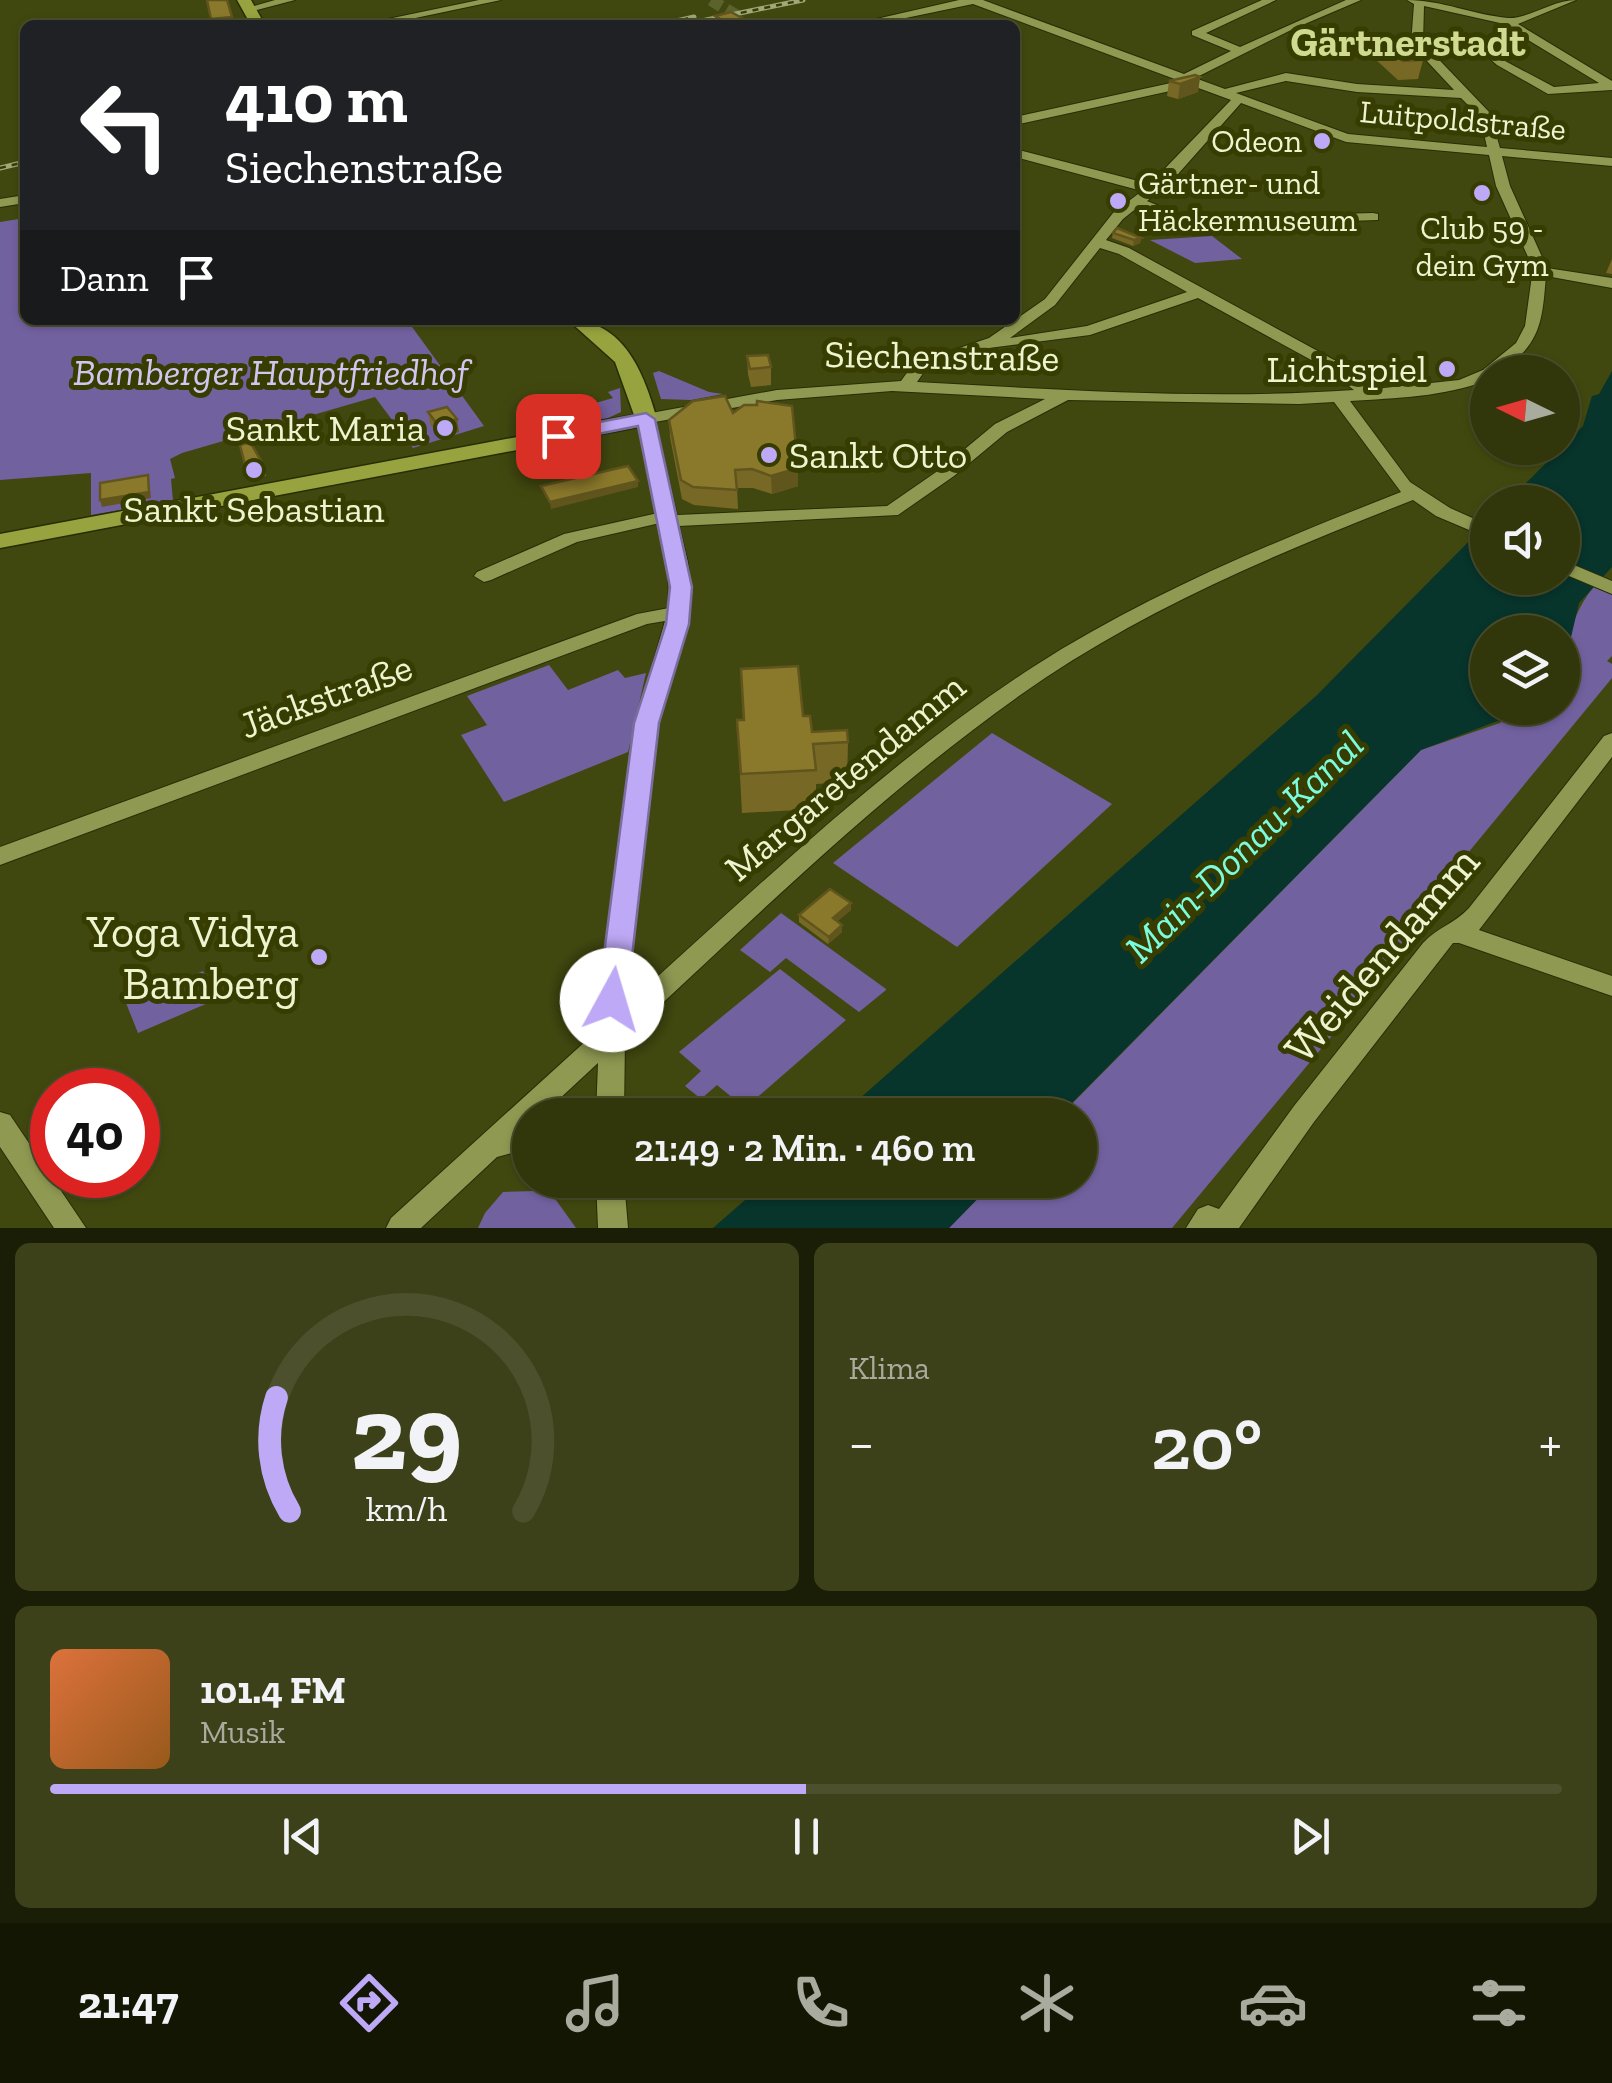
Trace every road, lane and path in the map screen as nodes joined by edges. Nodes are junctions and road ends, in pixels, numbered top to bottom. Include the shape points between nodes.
1 (290, 0) edge
2 (496, 0) edge
3 (973, 0) edge
4 (1271, 0) edge
5 (1356, 0) edge
6 (1571, 0) edge
7 (1420, 1) edge
8 (246, 5) edge
9 (392, 20) edge
10 (879, 20) edge
11 (1510, 23) junction
12 (1478, 43) dead end
13 (1244, 52) junction
14 (1188, 80) junction
15 (1611, 84) edge
16 (1223, 93) junction
17 (1464, 94) junction
18 (1238, 98) junction
19 (1020, 120) edge
20 (1494, 152) junction
21 (1020, 154) edge
22 (1612, 162) edge
23 (1152, 189) junction
24 (1136, 201) junction
25 (1374, 217) dead end
26 (1097, 242) junction
27 (1541, 271) junction
28 (1612, 283) edge
29 (1200, 292) junction
30 (586, 325) edge
31 (984, 346) junction
32 (1513, 355) edge
33 (1470, 379) edge
34 (906, 386) junction
35 (1371, 395) junction
36 (1064, 396) junction
37 (1340, 398) junction
38 (646, 419) junction
39 (1413, 494) junction
40 (668, 519) junction
41 (1470, 524) edge
42 (0, 541) edge
43 (1580, 574) edge
44 (484, 576) dead end
45 (1612, 588) edge
46 (679, 613) junction
47 (1612, 741) edge
48 (0, 856) edge
49 (1460, 933) junction
50 (1612, 986) edge
51 (610, 1034) junction
52 (610, 1098) edge
53 (0, 1124) edge
54 (512, 1140) edge
55 (489, 1146) junction
56 (611, 1198) edge
57 (1213, 1225) edge
58 (71, 1228) edge
59 (401, 1228) edge
60 (613, 1228) edge

1 - 8 street
2 - 9 street
3 - 10 street
3 - 14 street, Luitpoldstraße
4 - 13 street via 1196,34
5 - 13 street
6 - 11 street
7 - 11 street
7 - 17 street via 1417,44
11 - 15 street
12 - 15 street via 1552,91
13 - 14 street
14 - 16 street, Luitpoldstraße
14 - 19 street
16 - 17 street via 1272,78 1302,78
16 - 18 street, Luitpoldstraße
17 - 20 street via 1486,116
18 - 20 street, Luitpoldstraße via 1346,138
18 - 23 street
20 - 22 street, Luitpoldstraße
20 - 27 street via 1506,196
21 - 23 street
23 - 24 street
24 - 25 street via 1186,222
24 - 26 street
26 - 29 street
26 - 31 street via 1060,294
27 - 28 street
27 - 32 street via 1536,317
29 - 31 street via 1090,330
29 - 35 street via 1330,364
30 - 38 main road via 630,365
31 - 34 street via 920,366
33 - 35 street, Siechenstraße
34 - 36 street, Siechenstraße
34 - 38 street, Siechenstraße via 777,394
35 - 37 street, Siechenstraße
36 - 37 street, Siechenstraße
36 - 40 street via 1001,428 891,512
37 - 39 street
38 - 40 street
38 - 42 main road, Siechenstraße
39 - 41 street
39 - 51 street, Margaretendamm via 1224,573 1041,672 944,740
40 - 44 street via 570,538
40 - 46 street via 680,575
43 - 45 street
46 - 48 street, Jäckstraße via 644,618
46 - 51 street via 647,723
47 - 49 street, Weidendamm
49 - 50 street
49 - 57 street, Weidendamm via 1446,934 1432,950
51 - 52 street
51 - 55 street, Margaretendamm
53 - 58 street
54 - 55 street
55 - 59 street, Margaretendamm
56 - 60 street

